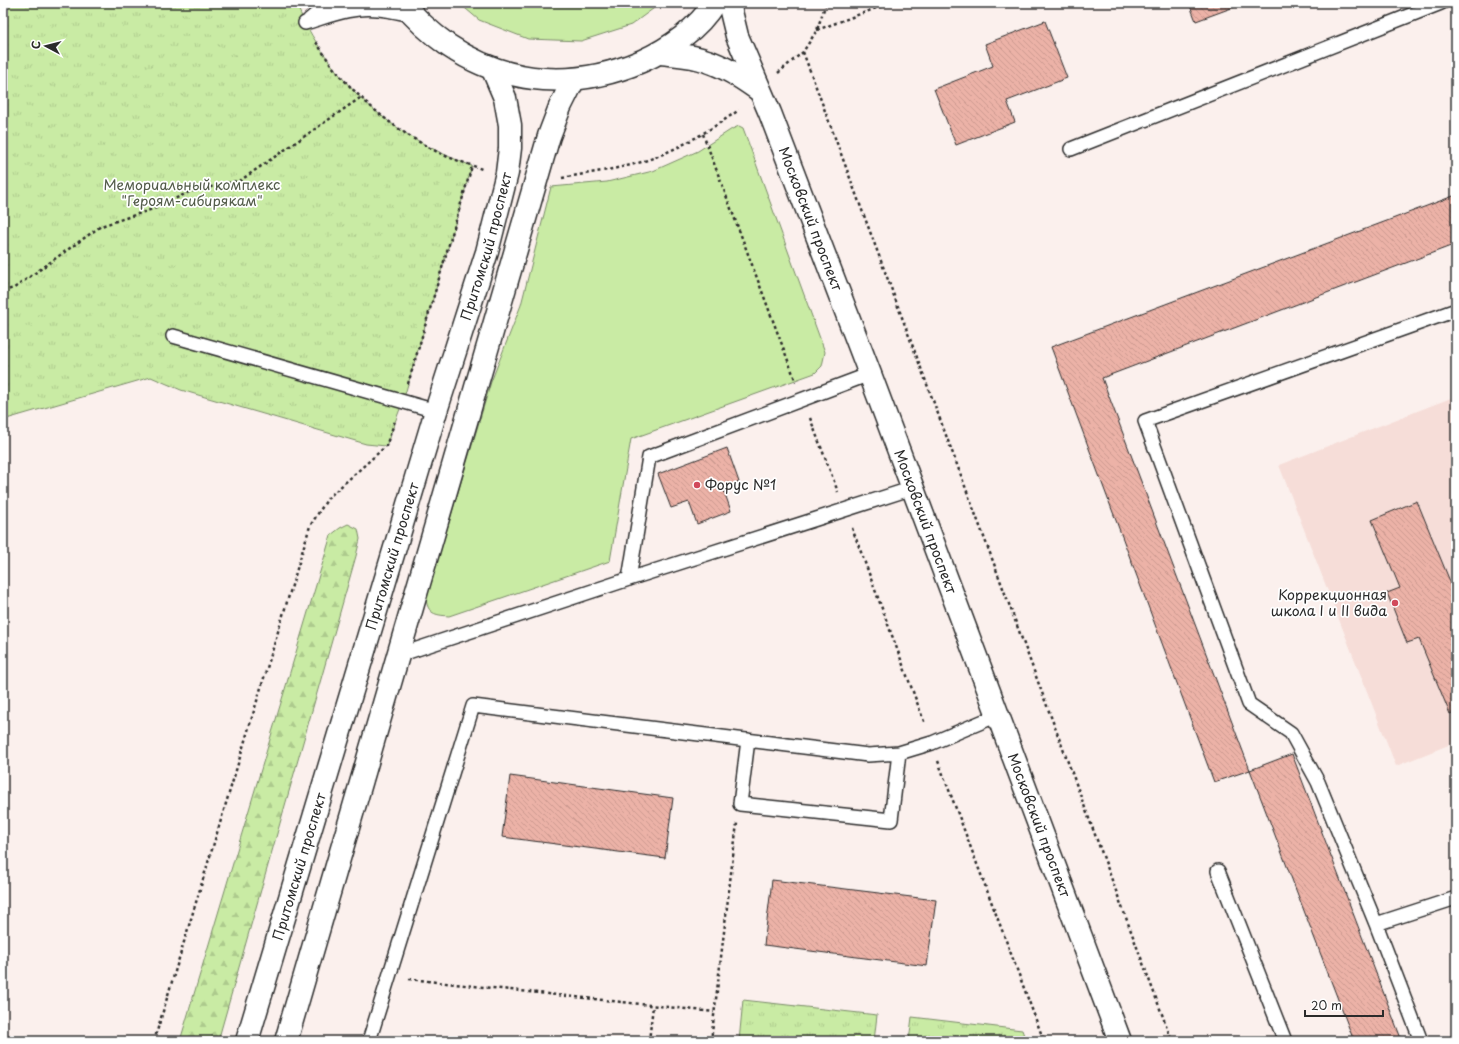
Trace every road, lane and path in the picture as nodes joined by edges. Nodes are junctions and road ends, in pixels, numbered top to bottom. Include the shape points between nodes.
1 (329, 3) edge
2 (714, 3) edge
3 (729, 3) edge
4 (826, 3) edge
5 (890, 3) edge
6 (1440, 3) edge
7 (408, 9) edge
8 (817, 30) junction
9 (316, 42) dead end
10 (803, 52) junction
11 (660, 53) junction
12 (493, 70) junction
13 (776, 75) dead end
14 (574, 79) junction
15 (760, 90) junction
16 (360, 98) junction
17 (739, 110) dead end
18 (703, 134) junction
19 (1071, 149) dead end
20 (472, 166) junction
21 (482, 169) dead end
22 (556, 179) dead end
23 (3, 291) edge
24 (1456, 310) edge
25 (173, 336) dead end
26 (870, 374) junction
27 (802, 399) junction
28 (402, 401) junction
29 (436, 412) junction
30 (913, 488) junction
31 (845, 510) junction
32 (630, 579) junction
33 (399, 655) junction
34 (998, 715) junction
35 (748, 740) junction
36 (932, 743) junction
37 (899, 753) junction
38 (740, 804) junction
39 (1218, 871) dead end
40 (1456, 898) edge
41 (1376, 924) junction
42 (389, 977) junction
43 (653, 1006) junction
44 (714, 1012) junction
45 (154, 1041) edge
46 (247, 1041) edge
47 (286, 1041) edge
48 (369, 1041) edge
49 (649, 1041) edge
50 (711, 1041) edge
51 (1044, 1041) edge
52 (1120, 1041) edge
53 (1172, 1041) edge
54 (1285, 1041) edge
55 (1421, 1041) edge

1 - 7 lane via 305,23 343,11
2 - 11 main road via 686,34
3 - 15 main road, Московский проспект via 737,36
4 - 8 path
5 - 8 path
6 - 19 lane
7 - 12 main road via 437,38
8 - 10 path
9 - 16 path via 336,71
10 - 13 path
10 - 53 path
11 - 14 main road via 606,74
11 - 15 main road via 707,61
12 - 14 main road via 546,80
12 - 29 main road, Притомский проспект via 505,98 510,125 507,173 486,252
14 - 33 main road via 549,136
15 - 26 main road, Московский проспект
16 - 20 path via 387,121 417,141
16 - 23 path via 241,180 189,192 156,208 101,226 14,288
17 - 18 path
18 - 22 path via 674,149 639,162
18 - 27 path
20 - 21 path
20 - 28 path
24 - 41 lane via 1145,421 1249,704 1292,733 1318,782
25 - 28 lane
26 - 27 lane
26 - 30 main road, Московский проспект
27 - 31 path
27 - 32 lane via 649,457
28 - 29 lane
28 - 45 path via 386,446 328,498 310,526
29 - 46 main road, Притомский проспект
30 - 31 lane
30 - 34 main road, Московский проспект
31 - 32 lane
31 - 36 path
32 - 33 lane
33 - 47 main road
34 - 36 lane
34 - 52 main road, Московский проспект
35 - 37 lane via 868,755
35 - 38 lane
35 - 42 lane via 473,706
36 - 37 lane
36 - 51 path
37 - 38 lane via 891,820
38 - 44 path
39 - 54 lane
40 - 41 lane
41 - 55 lane
42 - 43 path
42 - 48 lane
43 - 44 path
43 - 49 path
44 - 50 path

